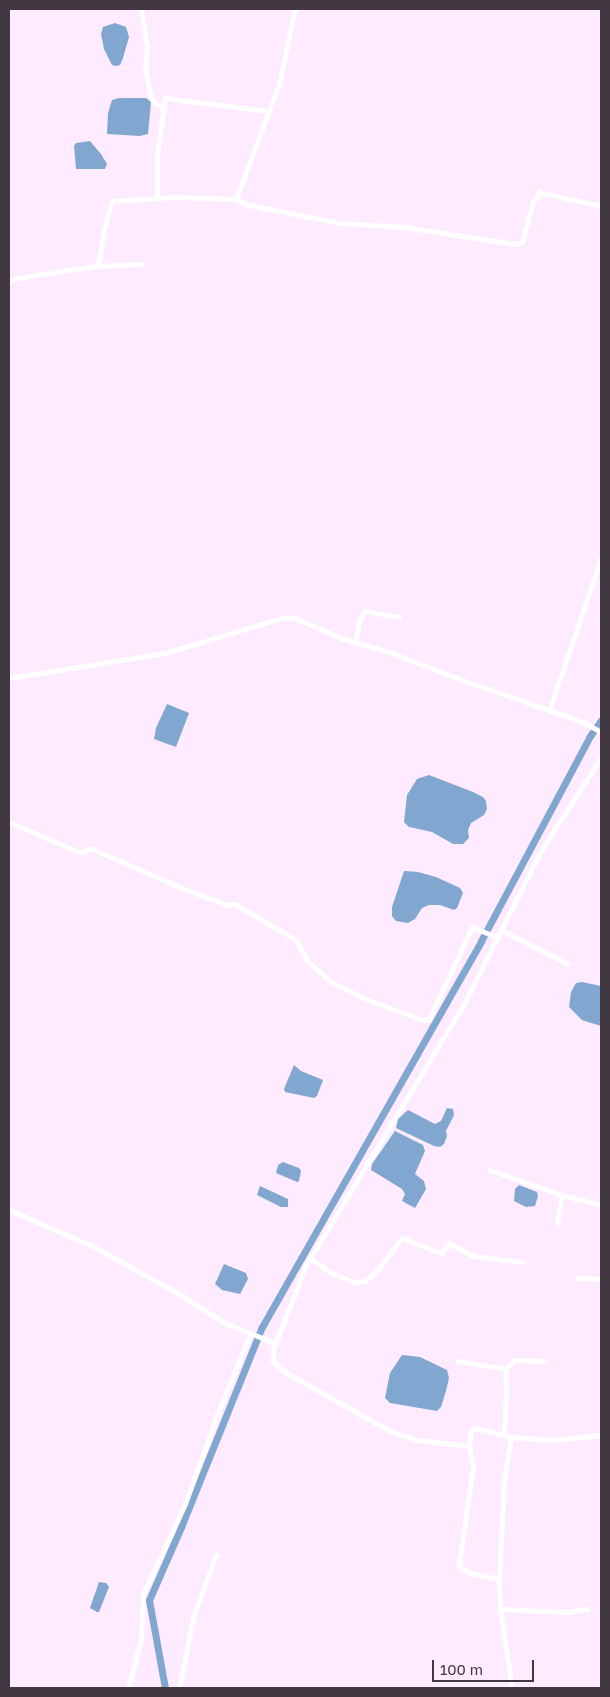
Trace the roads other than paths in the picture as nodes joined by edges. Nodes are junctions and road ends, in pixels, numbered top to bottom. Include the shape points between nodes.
1 (141, 9) edge
2 (295, 9) edge
3 (164, 108) junction
4 (268, 111) junction
5 (157, 197) junction
6 (236, 199) junction
7 (601, 206) edge
8 (141, 264) dead end
9 (95, 266) junction
10 (9, 282) edge
11 (601, 558) edge
12 (398, 617) dead end
13 (355, 641) junction
14 (9, 678) edge
15 (549, 710) junction
16 (601, 732) edge
17 (601, 757) edge
18 (9, 822) edge
19 (501, 930) junction
20 (497, 937) junction
21 (566, 963) dead end
22 (490, 1170) dead end
23 (562, 1195) junction
24 (601, 1205) edge
25 (9, 1210) edge
26 (557, 1223) dead end
27 (310, 1258) junction
28 (522, 1262) dead end
29 (578, 1278) dead end
30 (601, 1279) edge
31 (252, 1335) junction
32 (275, 1343) junction
33 (544, 1361) dead end
34 (458, 1362) dead end
35 (505, 1369) junction
36 (504, 1435) junction
37 (601, 1435) edge
38 (511, 1437) junction
39 (469, 1446) junction
40 (216, 1555) dead end
41 (499, 1579) junction
42 (500, 1609) junction
43 (588, 1609) dead end
44 (128, 1688) edge
45 (178, 1688) edge
46 (512, 1688) edge

1 - 3 street via 150,94 153,102
2 - 4 street via 279,84
3 - 4 street via 165,98
3 - 5 street via 157,158
4 - 6 street
5 - 6 street
5 - 9 street via 112,201
6 - 7 street via 245,204 340,223 402,226 516,244 522,242 539,192
8 - 9 street
9 - 10 street
11 - 15 street
12 - 13 street via 365,611
13 - 14 street via 295,618 282,618 165,652
13 - 15 street
15 - 16 street
17 - 19 street via 539,854
18 - 20 street via 79,852 90,848 189,891 228,905 235,904 296,940 307,960 332,982 368,1000 423,1020 429,1019 472,927
19 - 20 street
19 - 21 street
20 - 27 street via 465,1002
22 - 23 street
23 - 24 street
23 - 26 street
25 - 31 street via 92,1246 227,1324
27 - 28 street via 353,1282 364,1281 374,1274 402,1238 441,1253 449,1243 473,1256
27 - 32 street
29 - 30 street
31 - 32 street
31 - 44 street via 217,1415 185,1504 144,1594 141,1639
32 - 39 street via 273,1362 285,1372 390,1431 416,1440
33 - 35 street via 515,1360
34 - 35 street
35 - 36 street
36 - 38 street
36 - 39 street via 474,1428
37 - 38 street via 552,1440
38 - 41 street via 504,1479
39 - 41 street via 473,1466 459,1564 473,1574
40 - 45 street via 193,1617
41 - 42 street
42 - 43 street via 567,1612
42 - 46 street

